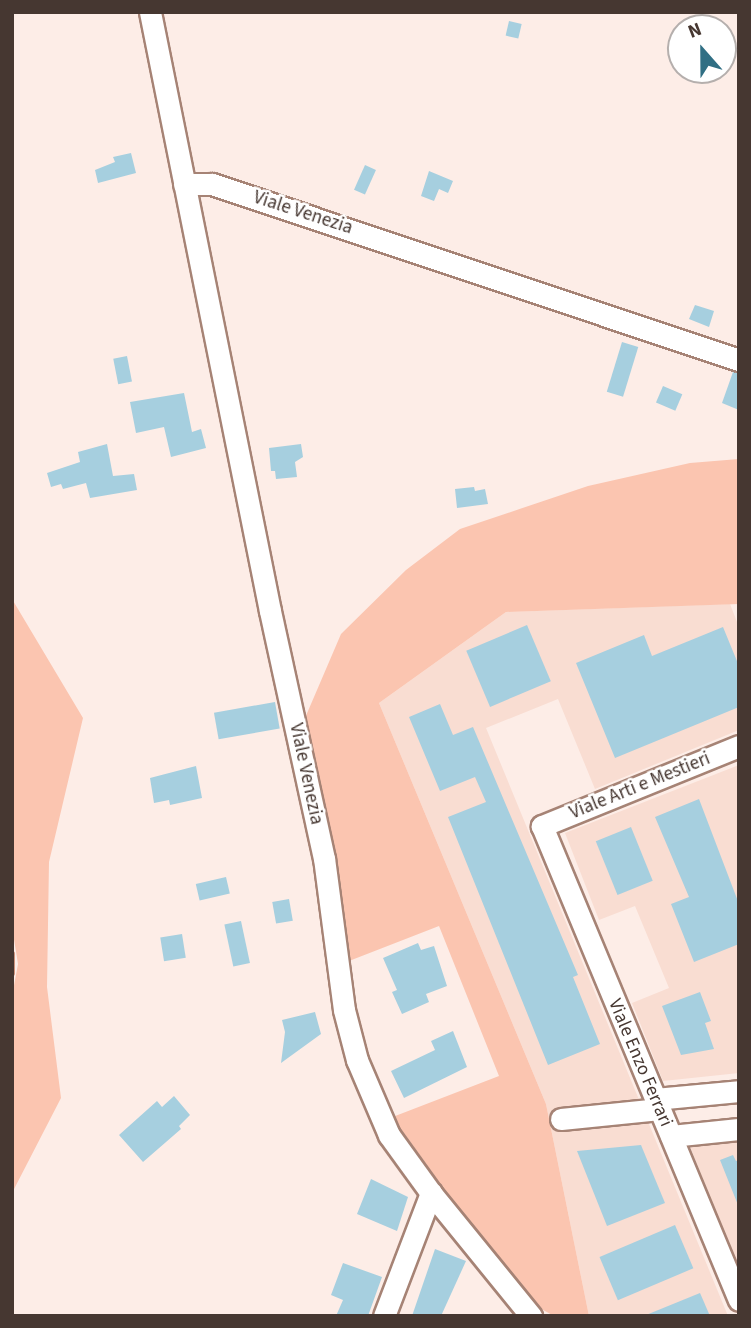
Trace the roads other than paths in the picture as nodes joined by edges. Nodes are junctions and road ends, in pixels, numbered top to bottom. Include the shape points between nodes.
1 (150, 12) edge
2 (184, 184) junction
3 (739, 360) edge
4 (739, 746) edge
5 (542, 826) joint
6 (739, 1091) edge
7 (657, 1104) junction
8 (561, 1119) dead end
9 (739, 1129) edge
10 (671, 1136) junction
11 (431, 1193) junction
12 (739, 1300) edge
13 (523, 1312) edge
14 (384, 1316) edge

1 - 2 street, Viale Venezia
2 - 3 street, Viale Venezia via 212,184
2 - 11 street, Viale Venezia via 324,858 344,1010 356,1060 389,1135
4 - 5 street, Viale Arti e Mestieri
5 - 7 street, Viale Enzo Ferrari
6 - 7 street
7 - 8 street
7 - 10 street, Viale Enzo Ferrari
9 - 10 street
10 - 12 street, Viale Enzo Ferrari
11 - 13 street, Viale Venezia
11 - 14 street

